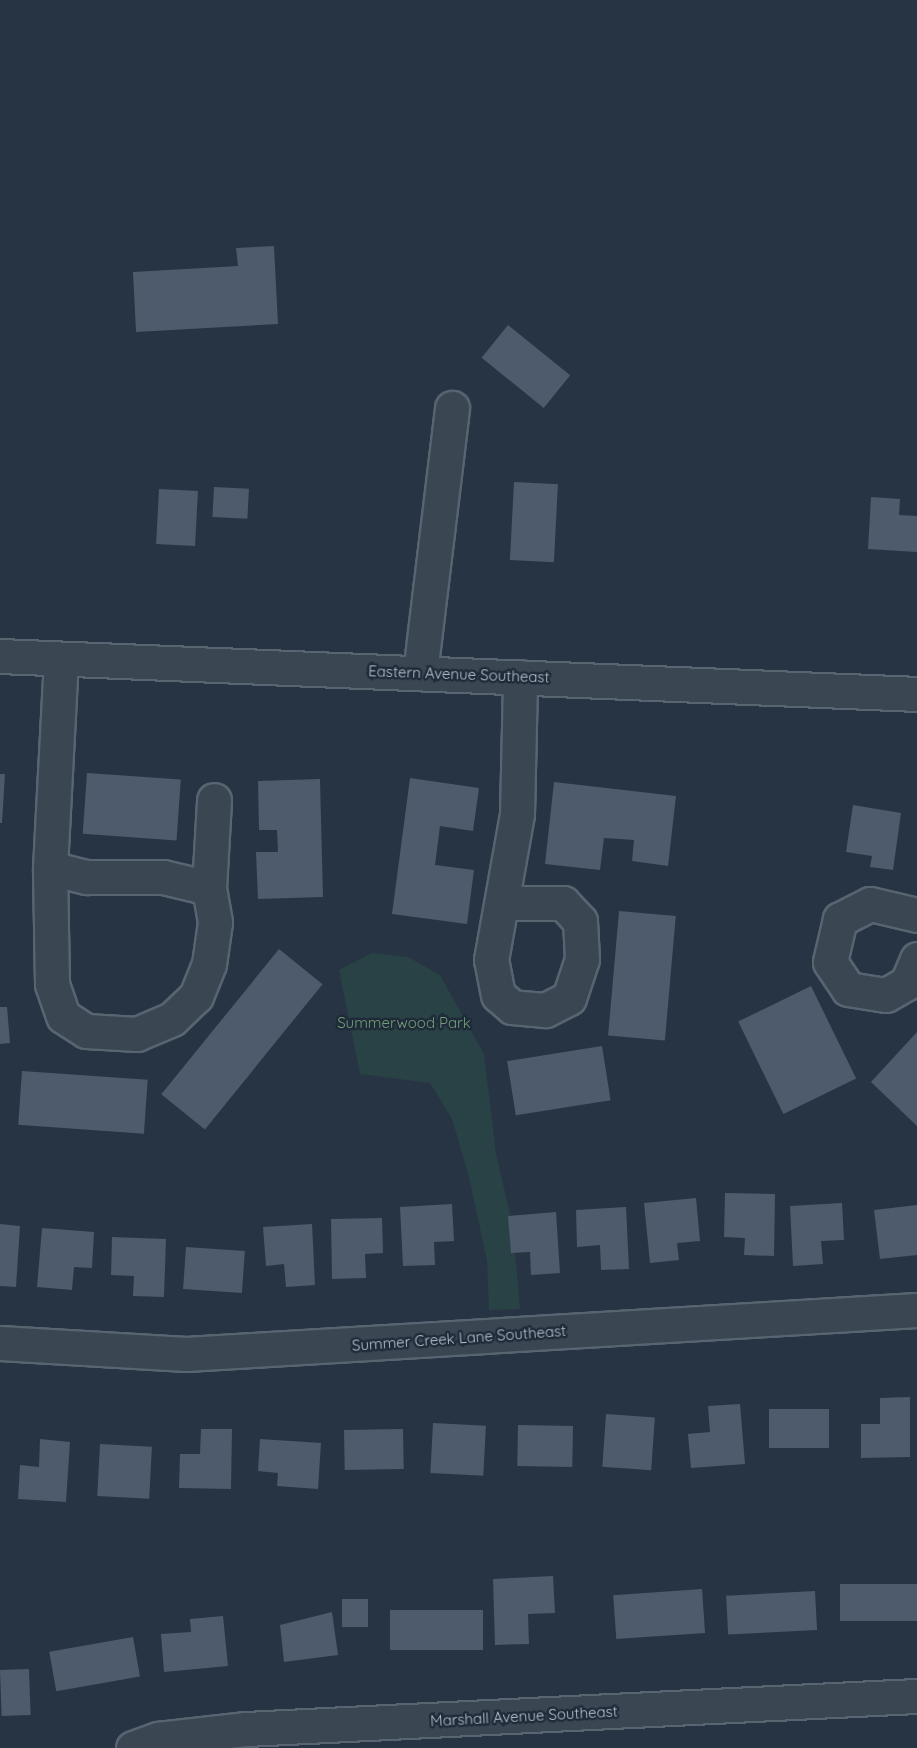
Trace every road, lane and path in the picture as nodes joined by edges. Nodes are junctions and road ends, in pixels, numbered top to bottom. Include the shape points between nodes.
1 (452, 408) dead end
2 (0, 656) edge
3 (61, 659) junction
4 (420, 673) junction
5 (520, 677) junction
6 (917, 694) edge
7 (214, 800) dead end
8 (50, 868) junction
9 (209, 888) junction
10 (504, 903) dead end
11 (917, 915) edge
12 (917, 959) edge
13 (917, 1310) edge
14 (0, 1343) edge
15 (917, 1696) edge
16 (133, 1748) edge

1 - 4 street
2 - 3 street, Eastern Avenue Southeast
3 - 4 street, Eastern Avenue Southeast
3 - 8 street
4 - 5 street, Eastern Avenue Southeast
5 - 6 street, Eastern Avenue Southeast
5 - 10 street via 517,814
7 - 9 street
8 - 9 street via 87,877 163,877
8 - 9 street via 52,984 63,1016 86,1031 137,1034 172,1019 196,996 209,964 215,922
11 - 12 street via 870,904 840,919 830,962 848,989 886,995 907,983
13 - 14 street, Summer Creek Lane Southeast via 186,1354
15 - 16 street, Marshall Avenue Southeast via 246,1729 158,1739

